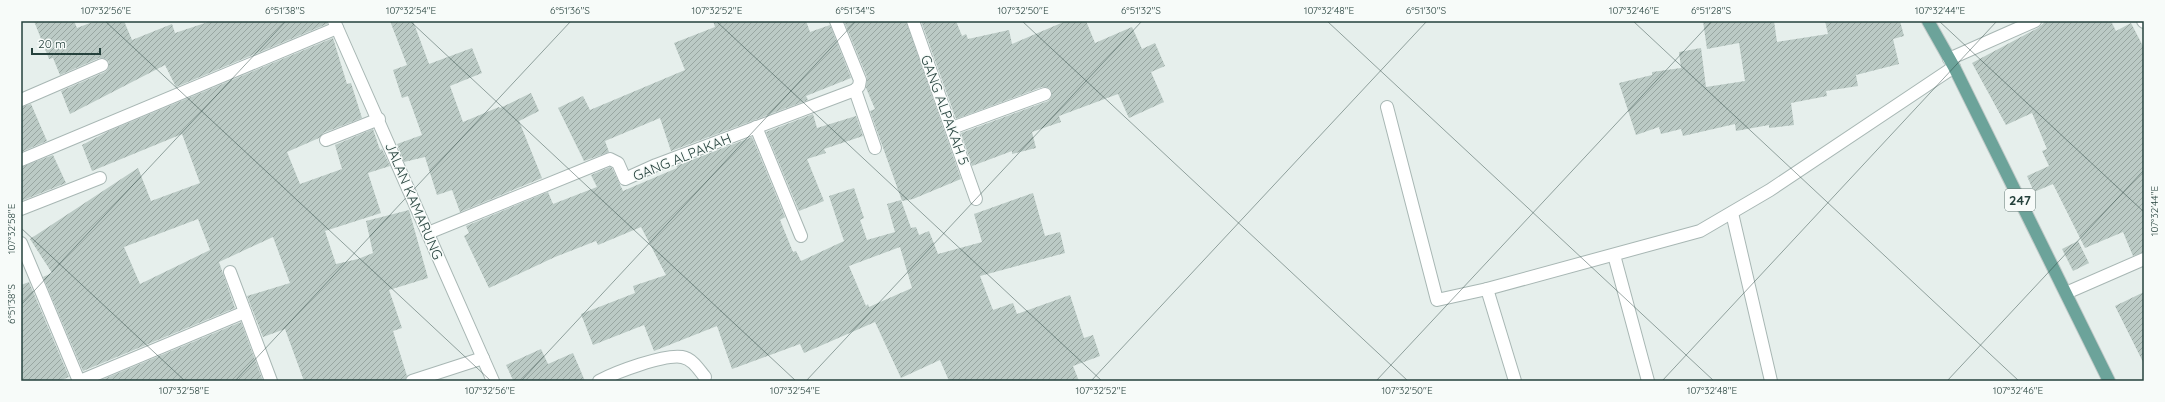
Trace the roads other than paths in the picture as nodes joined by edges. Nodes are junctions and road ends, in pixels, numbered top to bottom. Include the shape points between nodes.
1 (836, 21) edge
2 (913, 21) edge
3 (1928, 21) edge
4 (2035, 21) edge
5 (336, 24) edge
6 (1951, 63) junction
7 (102, 65) dead end
8 (855, 90) junction
9 (1045, 94) dead end
10 (21, 100) edge
11 (1387, 107) dead end
12 (379, 119) junction
13 (756, 127) junction
14 (952, 128) junction
15 (326, 140) dead end
16 (875, 148) dead end
17 (21, 160) edge
18 (100, 178) dead end
19 (976, 199) dead end
20 (21, 209) edge
21 (1732, 213) junction
22 (428, 233) junction
23 (801, 236) dead end
24 (21, 243) edge
25 (1614, 255) junction
26 (2144, 259) edge
27 (230, 272) dead end
28 (1487, 289) junction
29 (2066, 293) junction
30 (245, 312) junction
31 (483, 358) junction
32 (705, 377) dead end
33 (79, 381) edge
34 (270, 381) edge
35 (412, 381) edge
36 (493, 381) edge
37 (599, 381) edge
38 (1514, 381) edge
39 (1648, 381) edge
40 (1771, 381) edge
41 (2109, 381) edge

1 - 8 street via 860,80
2 - 14 street, GANG ALPAKAH 5
3 - 6 main road, 247
4 - 6 street
5 - 12 street, JALAN KAMARUNG
5 - 17 street
6 - 21 street via 1813,162
6 - 29 main road, 247
7 - 10 street
8 - 13 street, GANG ALPAKAH
8 - 16 street
9 - 14 street
11 - 28 street via 1437,300
12 - 15 street
12 - 22 street, JALAN KAMARUNG
13 - 22 street, GANG ALPAKAH via 625,179 618,163 610,158
13 - 23 street
14 - 19 street, GANG ALPAKAH 5
18 - 20 street
21 - 25 street via 1700,231
21 - 40 street
22 - 31 street, JALAN KAMARUNG
24 - 33 street
25 - 28 street
25 - 39 street
26 - 29 street
27 - 30 street
28 - 38 street
29 - 41 main road, 247
30 - 33 street
30 - 34 street
31 - 35 street
31 - 36 street, JALAN KAMARUNG
32 - 37 street via 693,362 682,357 623,369

